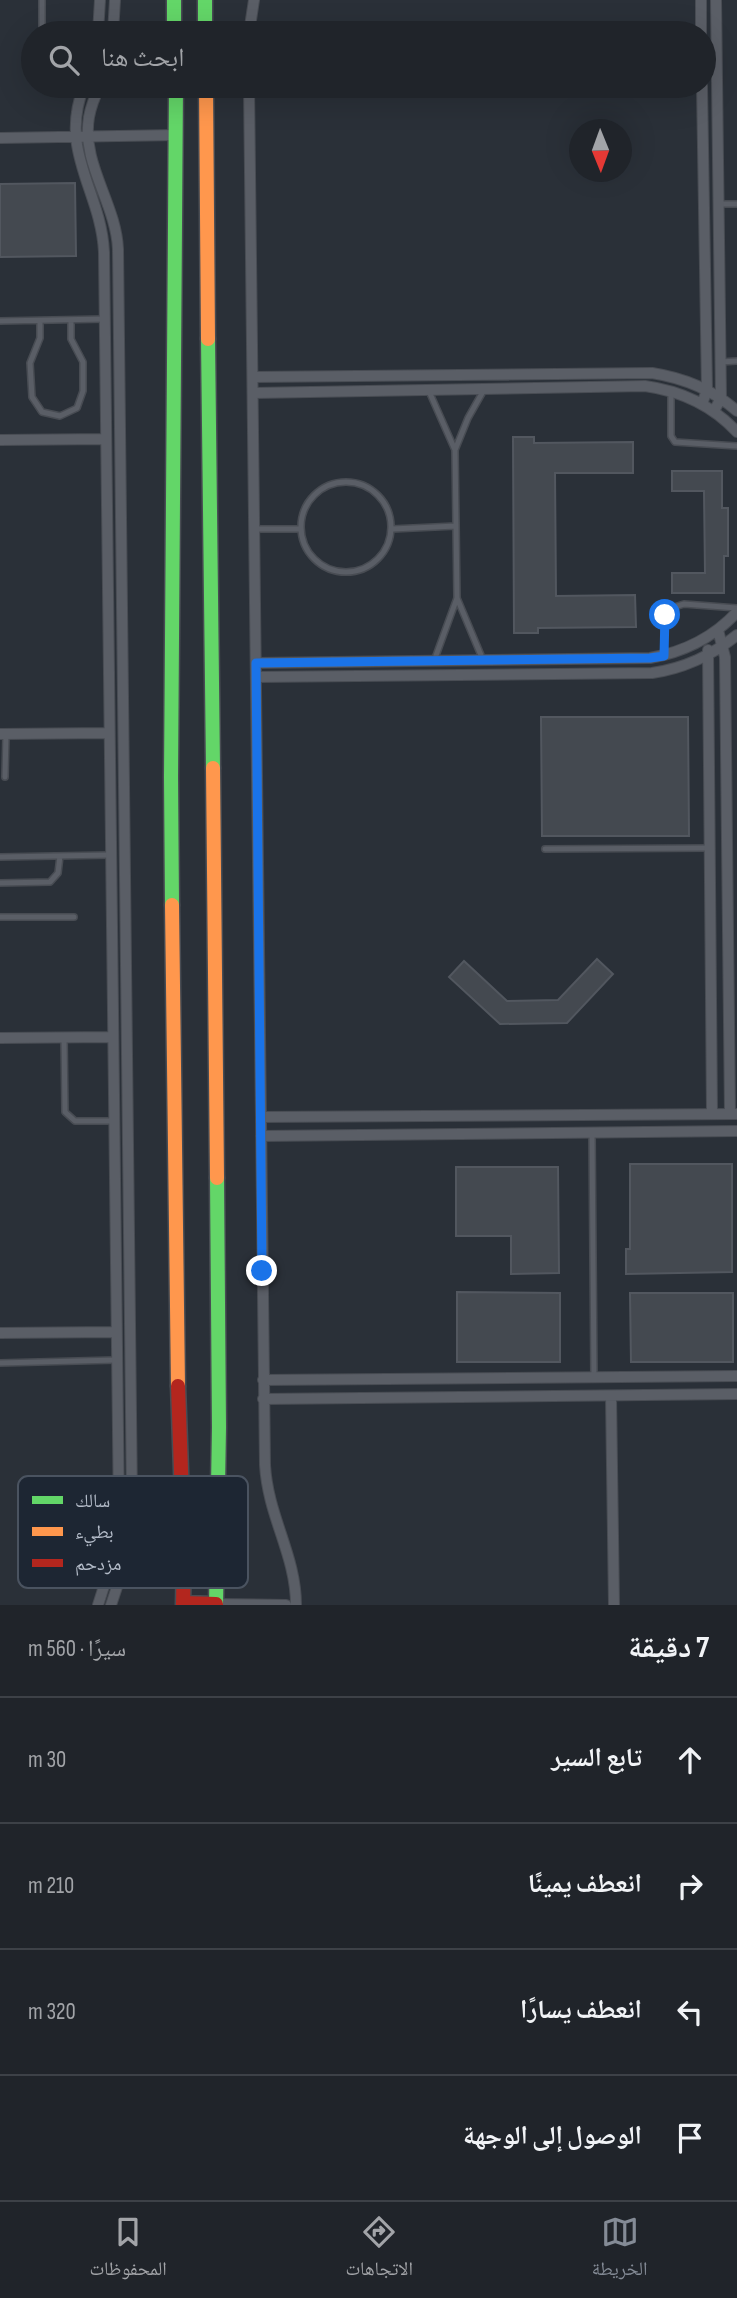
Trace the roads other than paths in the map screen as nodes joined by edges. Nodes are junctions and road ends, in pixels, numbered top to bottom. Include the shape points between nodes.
1 (42, 0) edge
2 (100, 0) edge
3 (114, 0) edge
4 (174, 0) edge
5 (205, 0) edge
6 (254, 0) edge
7 (701, 0) edge
8 (716, 0) edge
9 (42, 21) edge
10 (99, 21) edge
11 (113, 21) edge
12 (174, 21) edge
13 (205, 21) edge
14 (251, 21) edge
15 (701, 21) edge
16 (81, 98) edge
17 (95, 98) edge
18 (176, 98) edge
19 (206, 98) edge
20 (249, 98) edge
21 (702, 98) edge
22 (177, 135) junction
23 (75, 136) junction
24 (88, 136) junction
25 (0, 138) edge
26 (718, 204) junction
27 (737, 204) edge
28 (71, 320) junction
29 (105, 320) junction
30 (0, 321) edge
31 (40, 321) junction
32 (737, 361) edge
33 (720, 362) junction
34 (253, 377) junction
35 (485, 388) junction
36 (428, 389) junction
37 (707, 390) junction
38 (671, 391) junction
39 (253, 393) junction
40 (721, 398) junction
41 (702, 404) junction
42 (714, 411) junction
43 (737, 411) edge
44 (737, 432) edge
45 (106, 439) junction
46 (0, 440) edge
47 (737, 446) edge
48 (455, 450) junction
49 (456, 526) junction
50 (254, 529) junction
51 (300, 529) junction
52 (391, 529) junction
53 (457, 598) junction
54 (737, 610) edge
55 (718, 630) junction
56 (737, 635) edge
57 (706, 639) junction
58 (724, 646) junction
59 (709, 655) junction
60 (664, 656) junction
61 (483, 661) junction
62 (434, 662) junction
63 (256, 663) junction
64 (256, 677) junction
65 (725, 682) junction
66 (737, 682) edge
67 (109, 733) junction
68 (3, 734) edge
69 (5, 777) dead end
70 (710, 848) junction
71 (545, 849) dead end
72 (110, 855) junction
73 (60, 856) junction
74 (0, 857) edge
75 (0, 883) edge
76 (0, 917) edge
77 (74, 917) dead end
78 (733, 978) edge
79 (0, 1037) edge
80 (64, 1037) junction
81 (112, 1037) junction
82 (711, 1077) junction
83 (730, 1077) junction
84 (712, 1114) junction
85 (733, 1114) edge
86 (261, 1117) junction
87 (112, 1121) junction
88 (737, 1131) edge
89 (592, 1132) junction
90 (261, 1136) junction
91 (115, 1332) junction
92 (0, 1333) edge
93 (116, 1360) junction
94 (0, 1363) edge
95 (737, 1376) edge
96 (594, 1378) junction
97 (263, 1380) junction
98 (737, 1394) edge
99 (611, 1396) junction
100 (263, 1399) junction
101 (118, 1476) edge
102 (132, 1476) edge
103 (181, 1476) edge
104 (218, 1476) edge
105 (103, 1588) edge
106 (117, 1588) edge
107 (183, 1604) edge
108 (216, 1604) edge
109 (98, 1605) edge
110 (111, 1605) edge
111 (286, 1605) edge
112 (296, 1605) edge
113 (614, 1605) edge

1 - 9 lane
2 - 10 street
3 - 11 street
4 - 12 street
5 - 13 street
6 - 14 street
7 - 15 street
8 - 26 street
16 - 23 street
17 - 24 street
18 - 22 street
19 - 104 street
20 - 34 street
21 - 37 street
22 - 24 street
22 - 103 street via 171,777
23 - 24 street
23 - 25 street
23 - 29 street via 79,163 103,234
24 - 102 street via 96,173 114,218 117,249
26 - 27 lane
26 - 33 street
28 - 29 lane
28 - 31 lane
28 - 31 lane via 72,343 83,362 83,391 76,408 60,416 42,412 32,397 30,359 40,338
29 - 45 street
30 - 31 lane
32 - 33 lane
33 - 40 street
34 - 37 street via 636,372 668,375
34 - 39 street
35 - 36 street
35 - 38 street via 630,385
35 - 48 lane
36 - 39 street
36 - 48 lane
37 - 40 street
37 - 41 street
38 - 41 street
38 - 47 lane via 675,442
39 - 50 street
40 - 42 street
40 - 43 street
41 - 42 street
42 - 44 street
45 - 46 street
45 - 67 street
48 - 49 lane
49 - 52 lane
49 - 53 lane
50 - 51 lane
50 - 63 street
51 - 52 lane via 304,547 315,561 341,573 359,571 375,562 387,547
51 - 52 lane via 303,511 313,495 328,485 346,482 379,496 389,512
53 - 61 lane
53 - 62 lane
54 - 55 street
54 - 60 lane via 684,604 671,608 664,619
55 - 57 street
55 - 58 street
56 - 58 street
57 - 59 street
57 - 60 street
58 - 59 street
58 - 65 street
59 - 64 street via 667,671 638,674
59 - 70 street
60 - 61 street
61 - 62 street
62 - 63 street
63 - 64 street
64 - 86 street
65 - 66 lane
65 - 78 street
67 - 68 street
67 - 72 street
68 - 69 lane
70 - 71 lane
70 - 82 street
72 - 73 lane
72 - 81 street
73 - 74 lane
73 - 75 lane via 58,873 50,882
76 - 77 lane
78 - 83 street
79 - 80 street
80 - 81 street
80 - 87 lane via 65,1112 75,1121
81 - 87 street
82 - 83 street
82 - 84 street
83 - 85 street
84 - 85 street
84 - 86 street
86 - 90 street
87 - 91 street
88 - 89 street
89 - 90 street
89 - 96 lane
90 - 97 street
91 - 92 street
91 - 93 street
93 - 94 lane
93 - 101 street
95 - 96 street
96 - 97 street
97 - 100 street
98 - 99 street
99 - 100 street
99 - 113 street
100 - 112 street via 268,1494 293,1570
105 - 109 street
106 - 110 street
107 - 108 street
108 - 111 street

